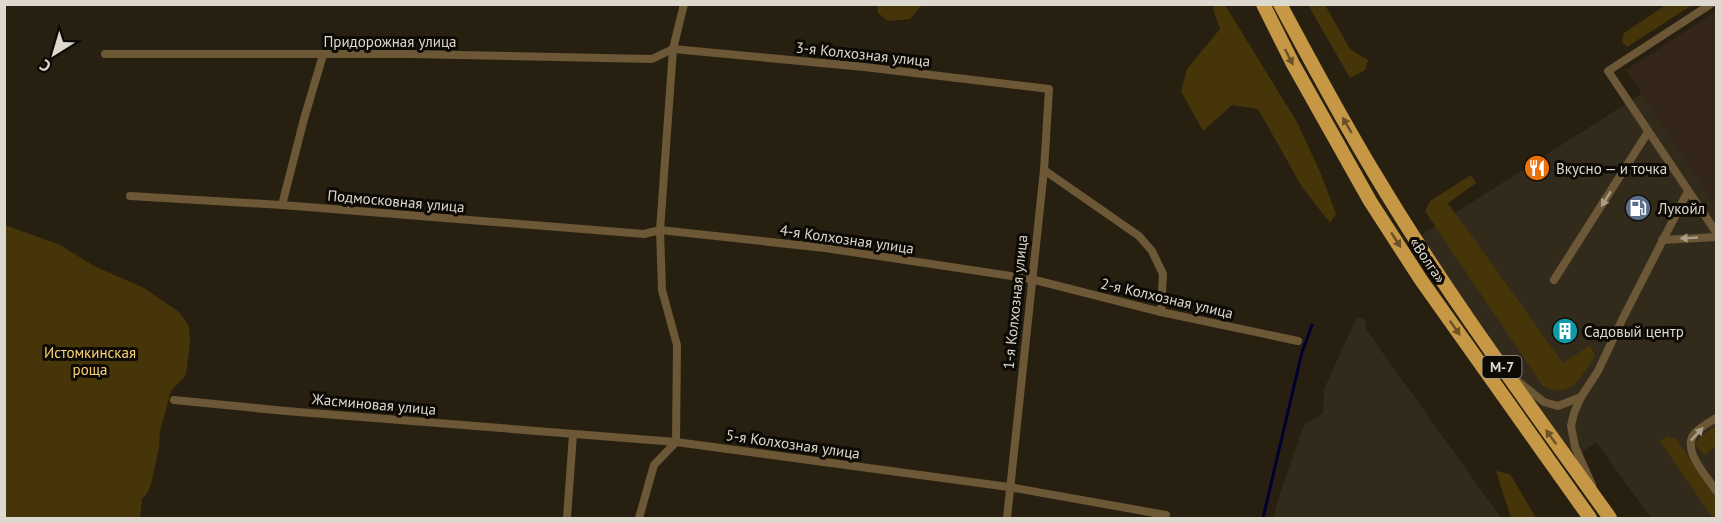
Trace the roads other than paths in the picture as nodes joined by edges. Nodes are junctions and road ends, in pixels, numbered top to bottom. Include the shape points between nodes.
1 (684, 4) edge
2 (1263, 4) edge
3 (1280, 4) edge
4 (1711, 4) edge
5 (673, 49) junction
6 (105, 54) dead end
7 (323, 55) junction
8 (1049, 89) joint
9 (1648, 132) junction
10 (1044, 170) junction
11 (1688, 191) junction
12 (130, 196) dead end
13 (282, 205) junction
14 (660, 230) junction
15 (1716, 235) edge
16 (1662, 240) junction
17 (1031, 279) junction
18 (1554, 280) dead end
19 (1161, 312) junction
20 (1298, 341) dead end
21 (1504, 370) junction
22 (1581, 397) junction
23 (174, 400) dead end
24 (1716, 418) edge
25 (573, 434) junction
26 (676, 442) junction
27 (1009, 488) junction
28 (1716, 490) edge
29 (1606, 513) edge
30 (1166, 514) dead end
31 (567, 519) edge
32 (639, 519) edge
33 (1007, 519) edge
34 (1590, 519) edge

1 - 5 street
2 -> 34 highway, «Волга» / М-7 via 1370,201 1421,280
21 -> 3 highway, «Волга» / М-7 via 1375,176
4 - 9 street via 1608,71
5 - 7 street, Придорожная улица via 652,59
5 - 8 street, 3-я Колхозная улица
5 - 14 street
6 - 7 street, Придорожная улица
7 - 13 street
8 - 10 street, 1-я Колхозная улица
9 - 11 street
9 -> 18 street
10 - 17 street, 1-я Колхозная улица
10 - 19 street via 1139,236 1152,251 1163,274
11 - 15 street
11 - 16 street
12 - 13 street, Подмосковная улица
13 - 14 street, Подмосковная улица via 644,234
14 - 17 street, 4-я Колхозная улица via 825,248
14 - 26 street via 662,290 677,345
15 -> 16 street
16 - 22 street via 1598,371
17 - 19 street, 2-я Колхозная улица
17 - 27 street, 1-я Колхозная улица
19 - 20 street, 2-я Колхозная улица
21 - 22 street via 1544,402 1558,406
29 -> 21 highway, «Волга» / М-7
22 - 29 street via 1571,426 1575,447
23 - 25 street, Жасминовая улица
28 -> 24 street via 1691,452 1690,442 1695,433
25 - 26 street, 5-я Колхозная улица
25 - 31 street
26 - 27 street, 5-я Колхозная улица
26 - 32 street via 654,465
27 - 30 street, 5-я Колхозная улица
27 - 33 street, 1-я Колхозная улица

